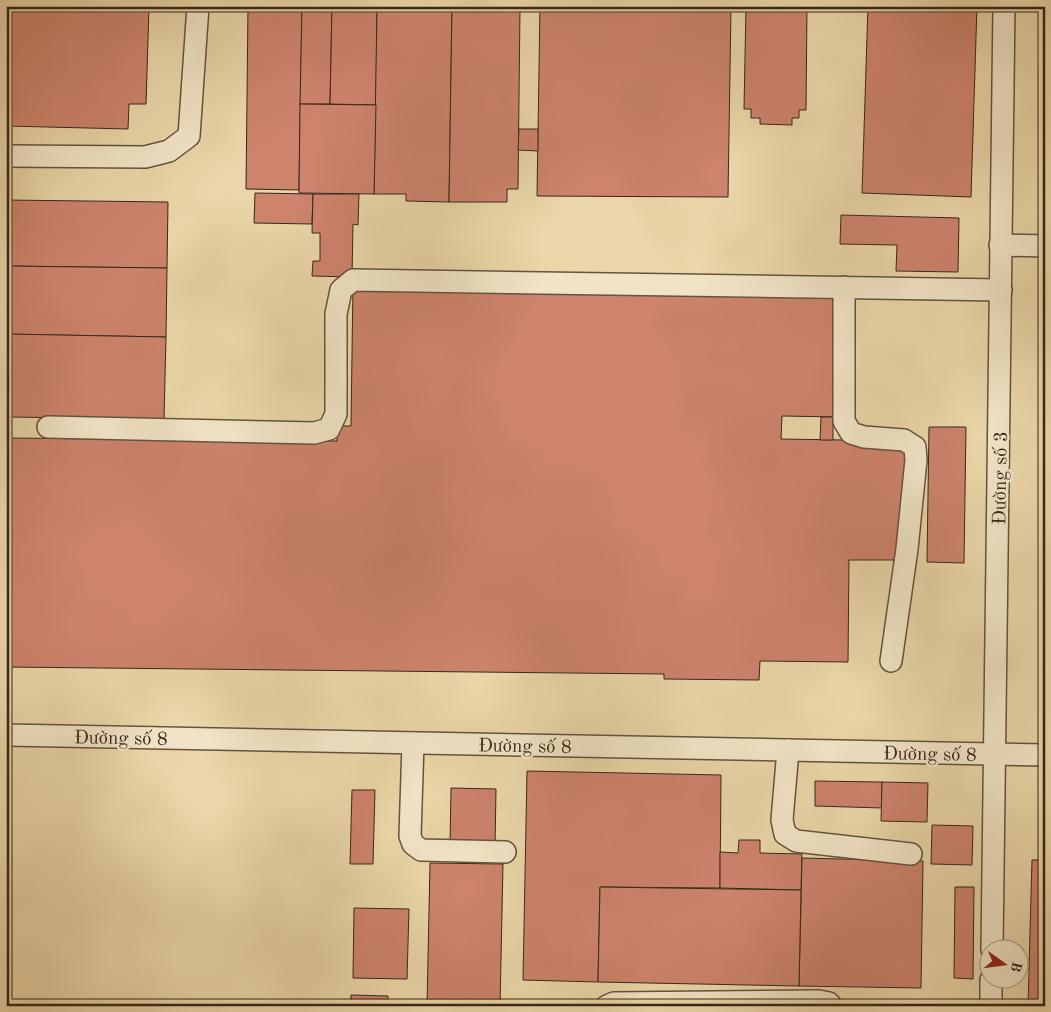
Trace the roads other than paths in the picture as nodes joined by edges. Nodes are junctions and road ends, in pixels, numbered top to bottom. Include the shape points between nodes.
1 (198, 6) edge
2 (1004, 6) edge
3 (6, 156) edge
4 (1000, 245) junction
5 (1045, 246) edge
6 (844, 287) junction
7 (1001, 290) junction
8 (48, 427) dead end
9 (891, 661) dead end
10 (6, 735) edge
11 (413, 743) junction
12 (788, 750) junction
13 (995, 754) junction
14 (1045, 755) edge
15 (505, 852) dead end
16 (911, 854) dead end
17 (992, 940) edge
18 (992, 990) edge
19 (607, 1006) edge
20 (831, 1006) edge
21 (991, 1006) edge

1 - 3 street via 189,136 169,151 145,157
2 - 4 street, Đường số 3
4 - 5 street
4 - 7 street, Đường số 3
6 - 7 street
6 - 8 street via 352,280 341,290 336,314 336,414 329,429 314,433
6 - 9 street via 844,421 851,433 904,440 915,447 907,549
7 - 13 street, Đường số 3
10 - 11 street, Đường số 8
11 - 12 street, Đường số 8
11 - 15 street via 410,836 413,844 421,850
12 - 13 street, Đường số 8
12 - 16 street via 782,820 785,834 796,841
13 - 14 street, Đường số 8
13 - 17 street, Đường số 3
18 - 21 street
19 - 20 street via 614,1002 819,1001

